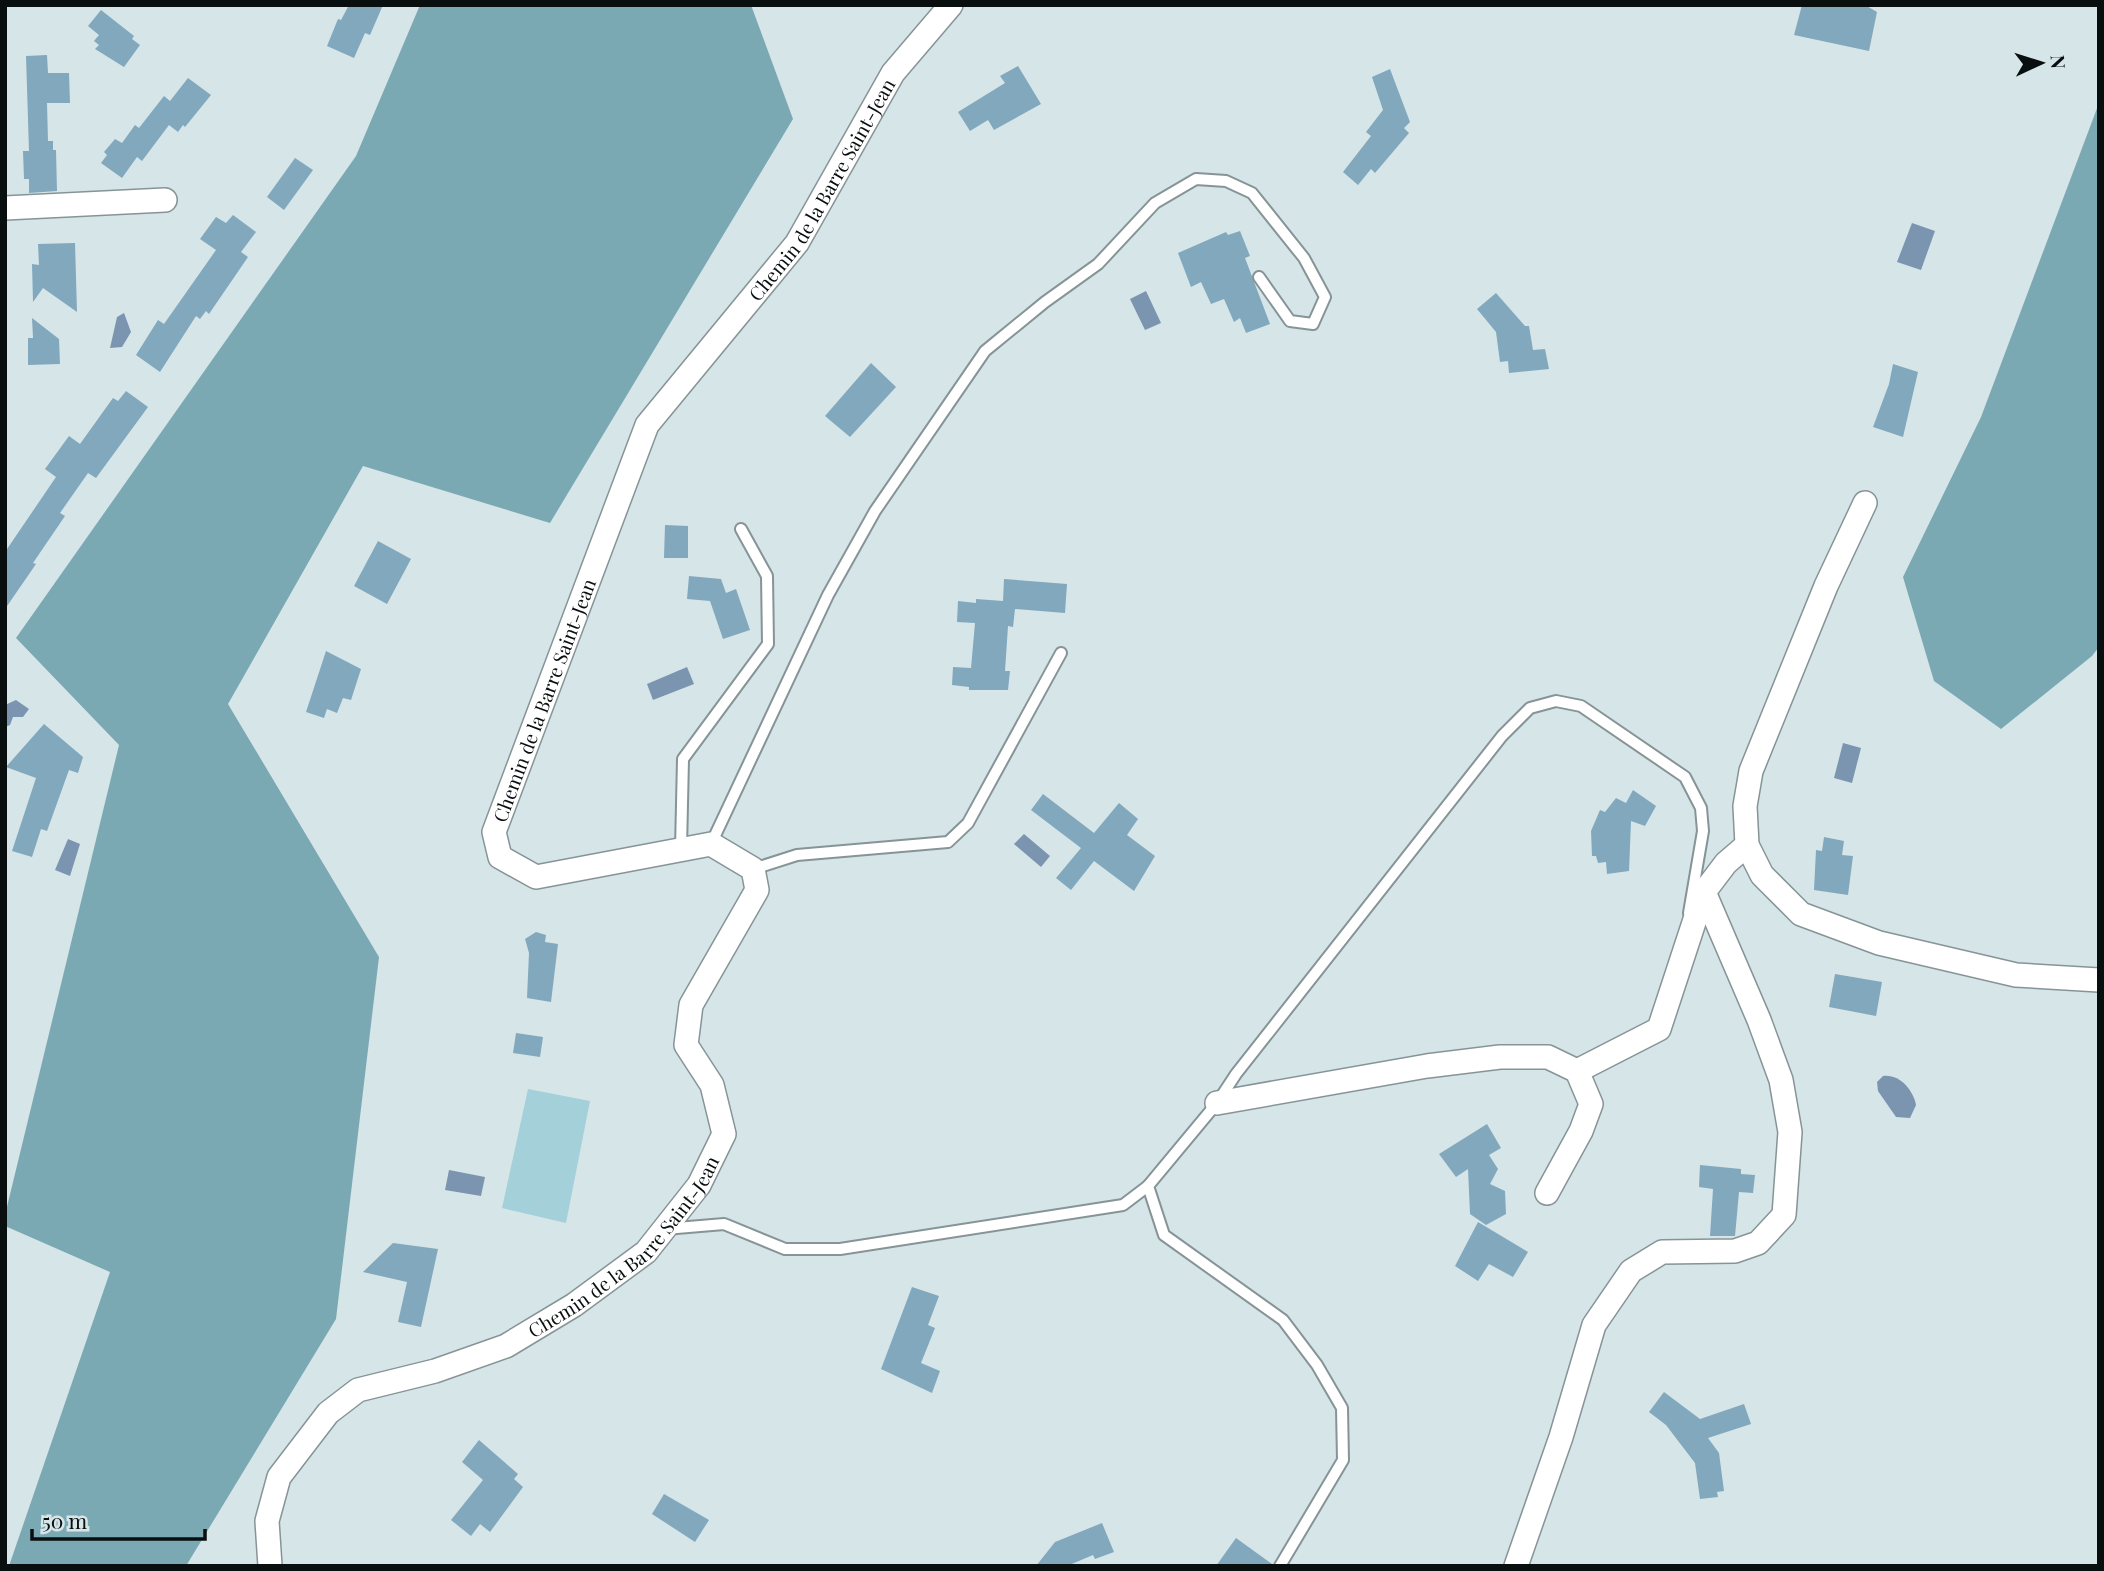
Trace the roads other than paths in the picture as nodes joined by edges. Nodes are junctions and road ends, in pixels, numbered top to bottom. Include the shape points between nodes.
1 (951, 5) edge
2 (166, 200) dead end
3 (5, 208) edge
4 (1259, 277) dead end
5 (1866, 503) dead end
6 (741, 529) dead end
7 (1060, 653) dead end
8 (710, 844) junction
9 (1747, 845) junction
10 (681, 849) junction
11 (752, 869) junction
12 (1704, 892) junction
13 (1688, 934) junction
14 (2099, 980) edge
15 (1577, 1071) junction
16 (1217, 1103) junction
17 (1148, 1186) junction
18 (1547, 1193) dead end
19 (664, 1229) junction
20 (270, 1566) edge
21 (1280, 1566) edge
22 (1516, 1566) edge

1 - 10 street, Chemin de la Barre Saint-Jean via 893,73 797,243 647,425 494,832 500,857 536,877
2 - 3 street
4 - 8 lane via 1290,321 1313,324 1325,297 1304,258 1252,194 1226,181 1196,179 1155,203 1098,264 985,351 875,511 834,583
5 - 9 street via 1826,586 1751,771 1745,806
6 - 10 lane via 767,576 768,644 683,759
7 - 11 lane via 968,822 948,842 797,855
8 - 10 street, Chemin de la Barre Saint-Jean
8 - 11 street
9 - 12 street
9 - 14 street via 1762,875 1801,914 1879,943 2016,975
11 - 19 street, Chemin de la Barre Saint-Jean via 757,890 691,1004 686,1045 712,1086 724,1134 699,1185
12 - 13 street
12 - 22 street via 1781,1080 1790,1132 1783,1215 1758,1243 1735,1251 1662,1252 1631,1270 1594,1325
13 - 15 street via 1659,1029
13 - 16 lane via 1689,897 1703,831 1701,808 1685,777 1581,706 1556,701 1530,708 1502,736
15 - 16 street via 1548,1058 1500,1056
15 - 18 street via 1591,1104
16 - 17 lane
17 - 19 lane via 1123,1205 840,1249 785,1249 724,1224
17 - 21 lane via 1164,1235 1283,1320 1342,1408 1343,1460
19 - 20 street, Chemin de la Barre Saint-Jean via 646,1252 574,1305 506,1346 435,1371 358,1390 328,1413 279,1476 267,1521

